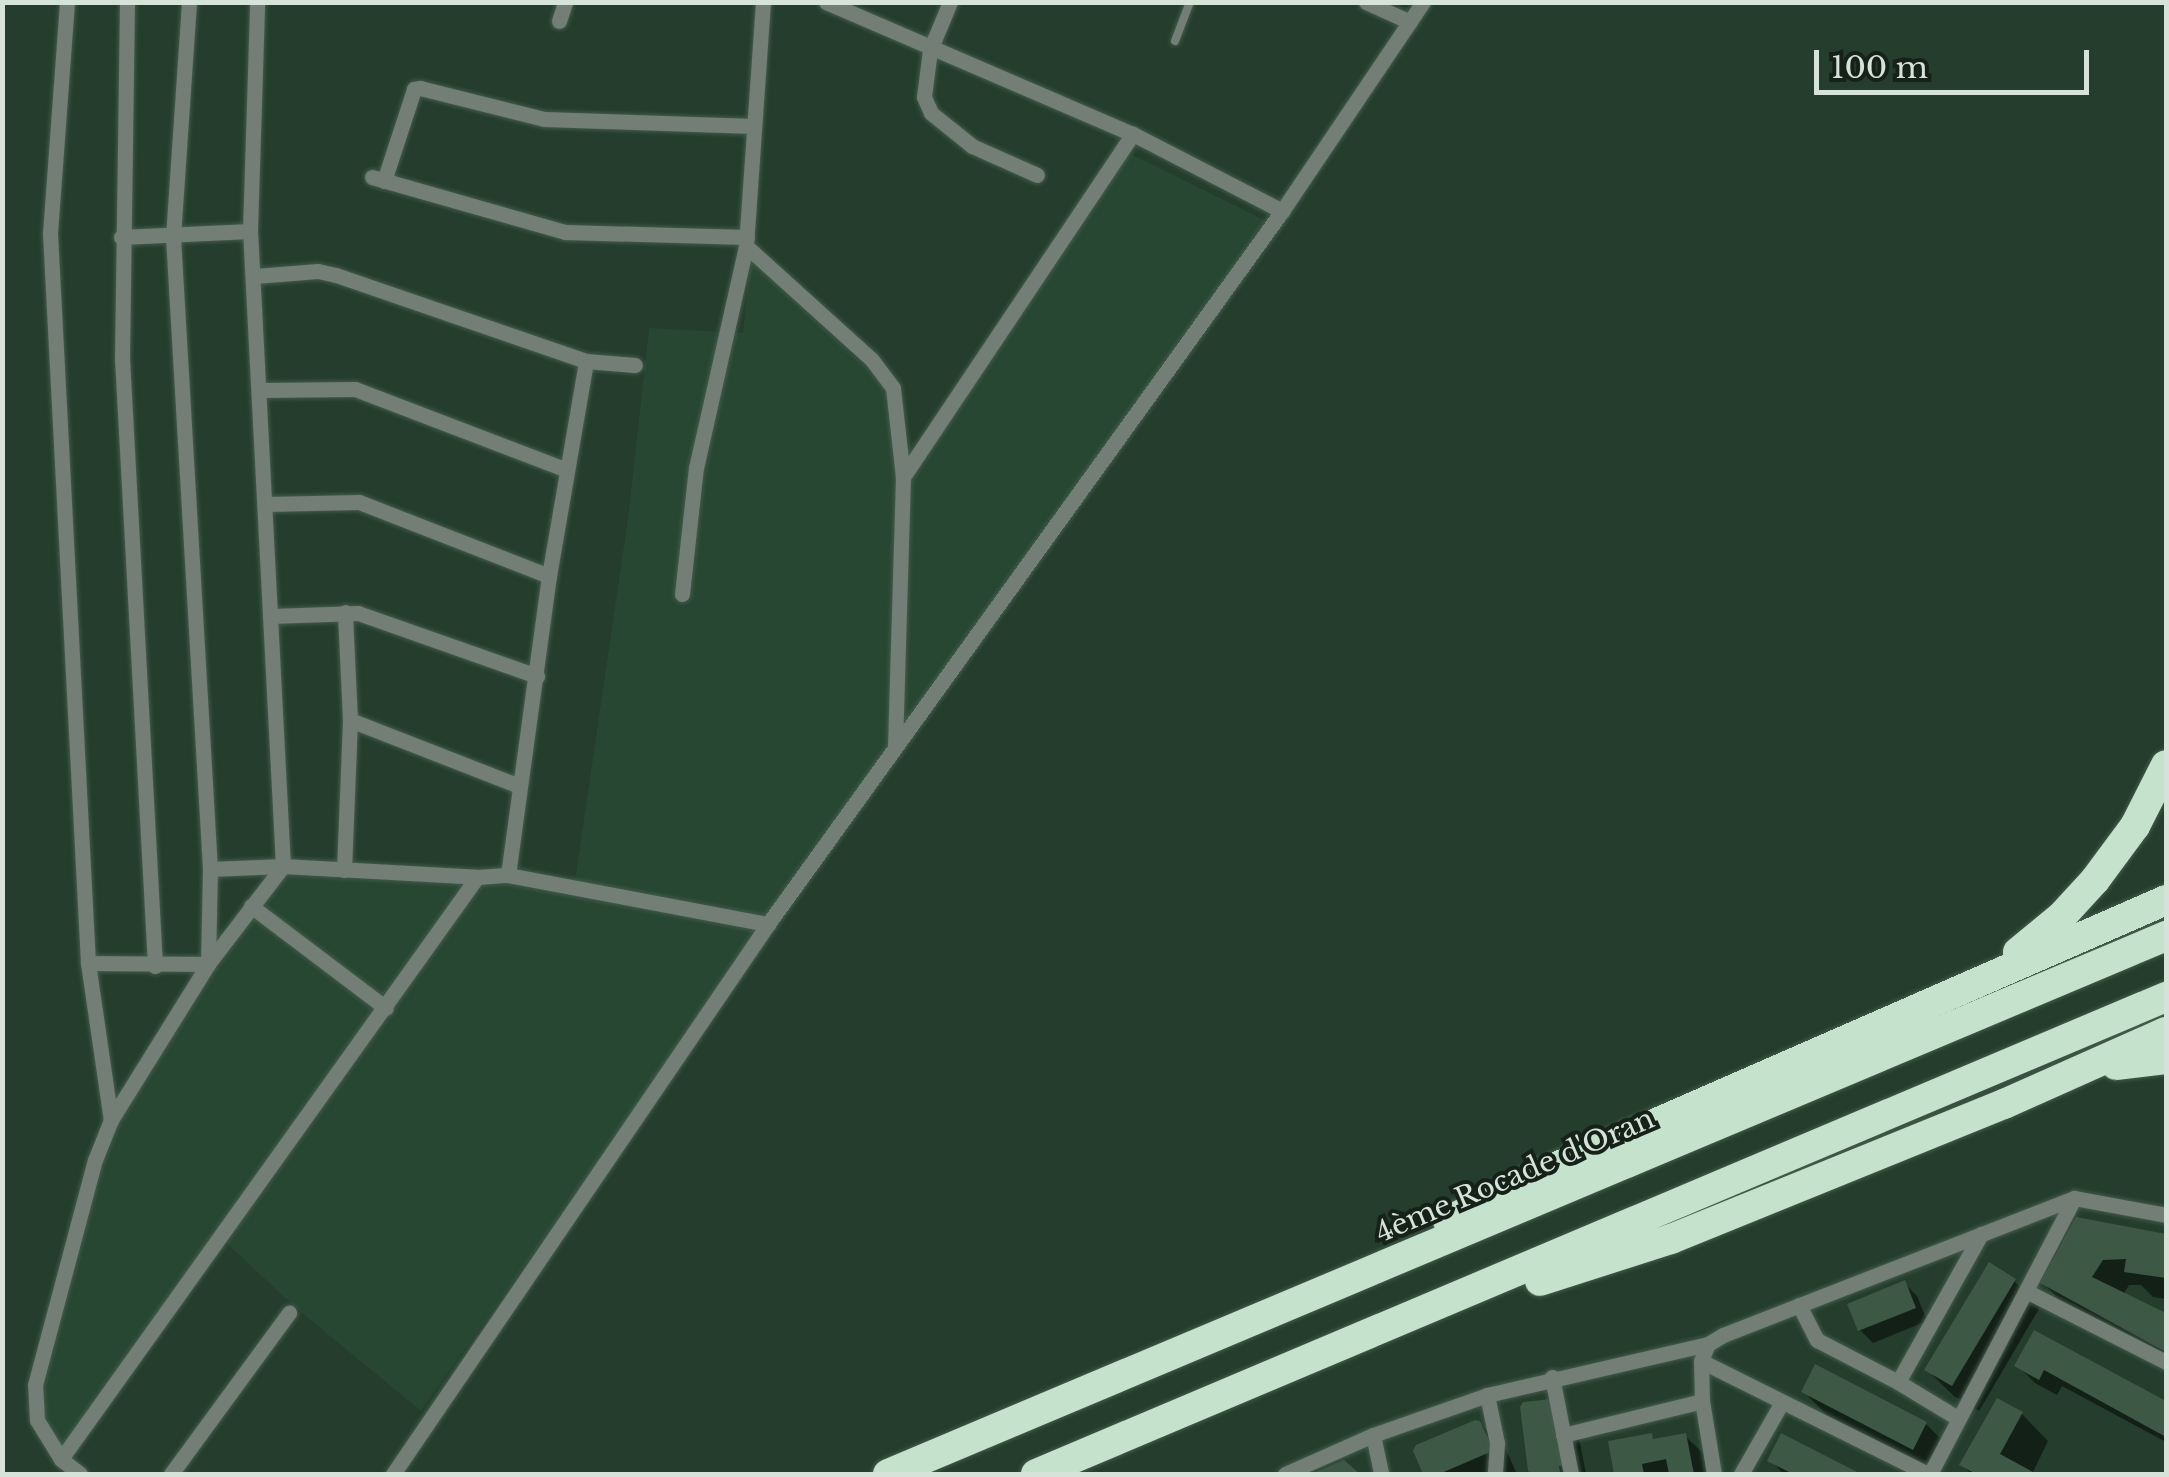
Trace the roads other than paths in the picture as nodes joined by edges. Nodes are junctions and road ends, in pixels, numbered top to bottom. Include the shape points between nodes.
1 (67, 2) edge
2 (127, 2) edge
3 (189, 2) edge
4 (257, 2) edge
5 (565, 2) edge
6 (762, 2) edge
7 (826, 2) edge
8 (950, 2) edge
9 (1190, 2) edge
10 (1366, 2) edge
11 (1423, 2) edge
12 (559, 21) dead end
13 (1410, 22) junction
14 (1175, 41) dead end
15 (930, 50) junction
16 (754, 126) junction
17 (1133, 134) junction
18 (1037, 174) dead end
19 (1282, 211) junction
20 (250, 231) junction
21 (121, 237) junction
22 (173, 237) junction
23 (746, 242) junction
24 (255, 276) junction
25 (586, 362) junction
26 (635, 366) dead end
27 (260, 390) junction
28 (567, 470) junction
29 (902, 477) junction
30 (266, 504) junction
31 (549, 576) junction
32 (682, 594) dead end
33 (345, 612) junction
34 (271, 616) junction
35 (538, 676) junction
36 (350, 720) junction
37 (896, 744) junction
38 (2166, 765) edge
39 (517, 785) junction
40 (282, 866) junction
41 (210, 869) junction
42 (344, 870) junction
43 (508, 875) junction
44 (477, 877) junction
45 (2166, 900) edge
46 (252, 906) junction
47 (768, 924) junction
48 (2166, 936) edge
49 (88, 962) junction
50 (208, 964) junction
51 (156, 966) junction
52 (1980, 981) junction
53 (2166, 997) edge
54 (386, 1008) junction
55 (2166, 1032) edge
56 (2166, 1059) edge
57 (2074, 1073) junction
58 (111, 1120) junction
59 (2074, 1198) junction
60 (2166, 1215) edge
61 (1981, 1234) junction
62 (2026, 1291) junction
63 (1799, 1305) junction
64 (1295, 1306) junction
65 (289, 1313) dead end
66 (1427, 1313) junction
67 (1708, 1344) junction
68 (1701, 1361) junction
69 (2166, 1362) edge
70 (1552, 1377) junction
71 (1898, 1382) junction
72 (1487, 1395) junction
73 (1702, 1402) junction
74 (1782, 1402) junction
75 (1959, 1419) junction
76 (1373, 1436) junction
77 (1563, 1436) junction
78 (62, 1460) junction
79 (80, 1474) edge
80 (171, 1474) edge
81 (393, 1474) edge
82 (888, 1474) edge
83 (1036, 1474) edge
84 (1285, 1474) edge
85 (1381, 1474) edge
86 (1495, 1474) edge
87 (1570, 1474) edge
88 (1714, 1474) edge
89 (1742, 1474) edge
90 (1929, 1474) edge

1 - 49 street via 50,233
2 - 21 street
3 - 22 street
4 - 20 street
5 - 12 street
6 - 16 street
7 - 15 street
8 - 15 street
9 - 14 lane
10 - 13 street
11 - 13 street
13 - 19 street
15 - 17 street
15 - 18 street via 924,97 930,113 972,146
16 - 23 street
16 - 23 street via 544,119 420,88 378,179 566,232
17 - 19 street
17 - 29 street
19 - 37 street
20 - 22 street
20 - 24 street
21 - 22 street
21 - 51 street
22 - 41 street
23 - 29 street via 872,360 893,388
23 - 32 street via 696,468
24 - 25 street via 336,274
24 - 27 street
25 - 26 street
25 - 28 street
27 - 28 street via 355,389
27 - 30 street
28 - 31 street
29 - 37 street
30 - 31 street via 359,502
30 - 34 street
31 - 35 street
33 - 34 street
33 - 35 street
33 - 36 street
34 - 40 street
35 - 39 street
36 - 39 street
36 - 42 street
37 - 47 street
38 - 52 highway via 2135,826 2096,880
39 - 43 street
40 - 41 street
40 - 42 street
40 - 46 street
41 - 50 street
42 - 44 street
43 - 44 street
43 - 47 street
44 - 54 street
45 - 52 highway
46 - 50 street
46 - 54 street
47 - 81 street
48 - 64 highway, 4ème Rocade d'Oran
49 - 51 street
49 - 58 street
50 - 51 street
50 - 58 street
52 - 64 highway via 1540,1174
53 - 66 highway
54 - 78 street
55 - 57 highway
56 - 57 highway
57 - 66 highway via 1671,1238
58 - 78 street via 35,1385 37,1420
59 - 60 street
59 - 61 street
59 - 62 street
61 - 63 street
61 - 71 street
62 - 69 street
62 - 75 street
63 - 67 street
63 - 71 street via 1817,1340
64 - 82 highway, 4ème Rocade d'Oran
65 - 80 street
66 - 83 highway
67 - 68 street
67 - 70 street
68 - 73 street
68 - 74 street
70 - 72 street
70 - 77 street
71 - 75 street
72 - 76 street
72 - 86 street via 1497,1442
73 - 77 street
73 - 88 street
74 - 89 street
74 - 90 street
75 - 90 street
76 - 84 street
76 - 85 street
77 - 87 street
78 - 79 street

